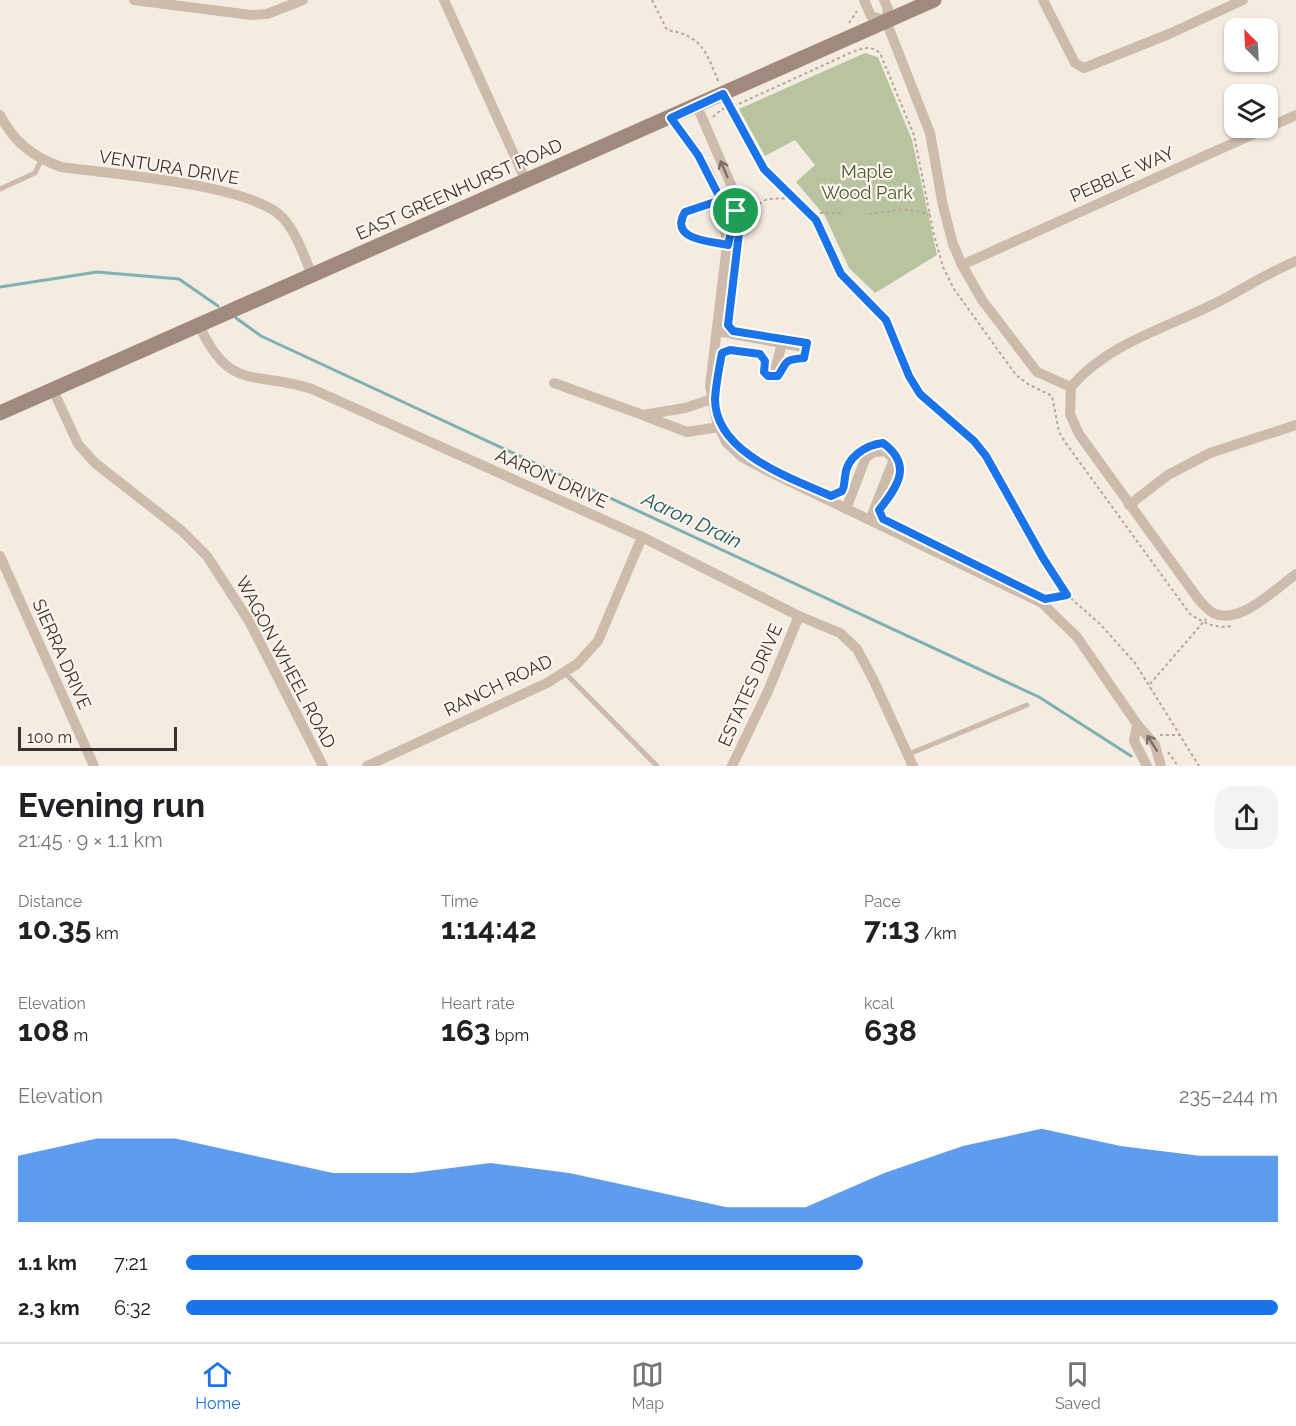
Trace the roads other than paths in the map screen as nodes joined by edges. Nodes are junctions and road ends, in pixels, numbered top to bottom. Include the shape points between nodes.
1 (134, 0) edge
2 (303, 0) edge
3 (444, 0) edge
4 (864, 0) edge
5 (884, 0) edge
6 (934, 0) edge
7 (1043, 0) edge
8 (1243, 0) edge
9 (886, 21) junction
10 (697, 106) junction
11 (0, 115) edge
12 (1296, 115) edge
13 (671, 118) junction
14 (41, 160) junction
15 (526, 181) junction
16 (0, 189) edge
17 (735, 194) junction
18 (721, 200) junction
19 (728, 245) junction
20 (1296, 261) edge
21 (962, 265) junction
22 (312, 275) junction
23 (199, 325) junction
24 (717, 332) junction
25 (782, 343) junction
26 (804, 349) road end
27 (774, 369) road end
28 (554, 383) dead end
29 (1071, 387) junction
30 (53, 390) junction
31 (712, 399) junction
32 (0, 413) edge
33 (643, 415) junction
34 (1296, 425) edge
35 (719, 427) junction
36 (1129, 505) junction
37 (846, 509) junction
38 (870, 520) junction
39 (642, 537) junction
40 (0, 556) edge
41 (1296, 574) edge
42 (799, 616) junction
43 (564, 672) junction
44 (1028, 705) dead end
45 (1137, 724) junction
46 (909, 754) junction
47 (94, 766) edge
48 (323, 766) edge
49 (367, 766) edge
50 (657, 766) edge
51 (732, 766) edge
52 (913, 766) edge
53 (1147, 766) edge
54 (1161, 766) edge

1 - 2 street via 251,15 267,14
3 - 15 street
4 - 9 street via 871,16
5 - 9 street via 888,9
6 - 9 main road, EAST GREENHURST ROAD
7 - 8 street via 1070,56 1084,68
9 - 10 main road, EAST GREENHURST ROAD via 727,101
9 - 21 street via 930,133 943,206
10 - 13 main road, EAST GREENHURST ROAD
17 -> 10 street
11 - 14 street, VENTURA DRIVE via 22,147
12 - 21 street, PEBBLE WAY
13 - 15 main road, EAST GREENHURST ROAD
13 - 18 street via 698,155
14 - 16 lane via 35,173
14 - 22 street, VENTURA DRIVE via 61,167 234,192 251,198 282,216
15 - 22 main road, EAST GREENHURST ROAD
17 - 18 lane
17 - 19 street via 736,211
18 - 19 street
18 - 19 lane via 685,212 681,229 687,236
19 - 24 street
20 - 29 street via 1133,341 1083,372
21 - 29 street via 982,300 1037,372
22 - 23 main road, EAST GREENHURST ROAD
23 - 30 main road, EAST GREENHURST ROAD
23 - 39 street, AARON DRIVE via 219,358 245,377 312,388
24 - 25 street
24 - 31 street
25 - 26 street
25 - 27 street
28 - 33 street
29 - 36 street via 1070,414 1079,434
30 - 32 main road, EAST GREENHURST ROAD
30 - 48 street, WAGON WHEEL ROAD via 78,444 95,464 182,531 207,556 249,621
31 - 33 street
31 - 35 street
33 - 35 street via 687,432
34 - 36 street via 1210,453 1168,475
35 - 37 street via 726,442 742,457
36 - 41 street via 1212,612 1227,616 1243,611
37 - 38 street
37 - 38 street via 866,457 885,451 894,459 892,470
38 - 45 street via 1042,603 1077,637
39 - 42 street, AARON DRIVE
39 - 43 street, RANCH ROAD via 598,641
40 - 47 street, SIERRA DRIVE
42 - 46 street, AARON DRIVE via 840,633 856,649
42 - 51 street, ESTATES DRIVE
43 - 49 street, RANCH ROAD via 548,683
43 - 50 lane
44 - 46 lane
45 - 53 street via 1134,741
54 -> 45 street via 1155,745
46 - 52 street, AARON DRIVE

